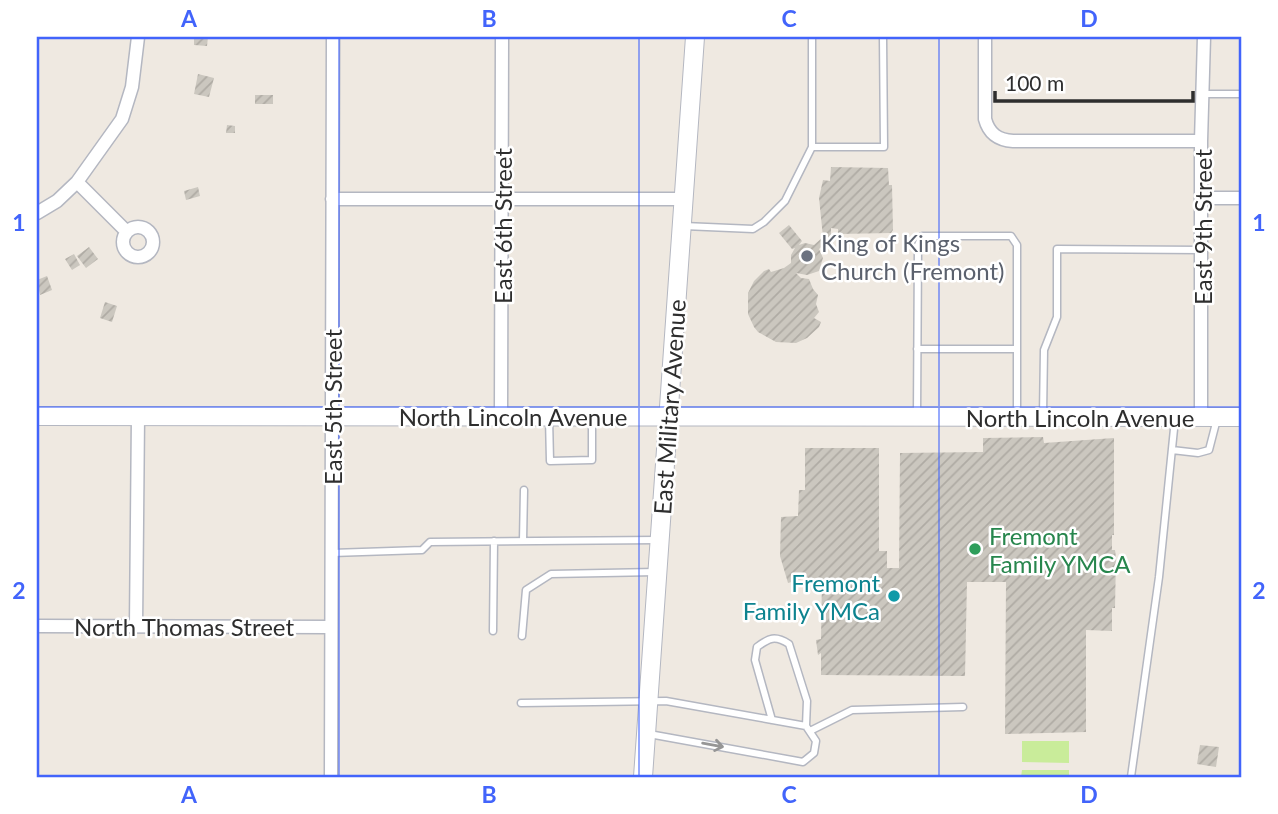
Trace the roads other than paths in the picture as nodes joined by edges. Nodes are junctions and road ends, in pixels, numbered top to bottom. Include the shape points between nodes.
1 (138, 37) edge
2 (333, 37) edge
3 (502, 37) edge
4 (695, 37) edge
5 (812, 37) edge
6 (883, 37) edge
7 (985, 37) edge
8 (1204, 37) edge
9 (1203, 94) junction
10 (1241, 94) edge
11 (1201, 141) junction
12 (812, 147) junction
13 (77, 182) junction
14 (503, 197) junction
15 (1202, 198) junction
16 (1241, 198) edge
17 (332, 199) junction
18 (684, 199) junction
19 (37, 213) edge
20 (682, 226) junction
21 (127, 232) dead end
22 (1202, 250) junction
23 (917, 349) junction
24 (1017, 349) junction
25 (669, 415) junction
26 (37, 416) edge
27 (138, 416) junction
28 (332, 416) junction
29 (501, 416) junction
30 (549, 416) junction
31 (592, 416) junction
32 (917, 417) junction
33 (1017, 417) junction
34 (1043, 417) junction
35 (1175, 417) junction
36 (1209, 417) junction
37 (1241, 417) edge
38 (1172, 450) junction
39 (524, 490) dead end
40 (660, 540) junction
41 (494, 541) junction
42 (523, 541) junction
43 (332, 553) junction
44 (658, 572) junction
45 (37, 626) edge
46 (136, 626) junction
47 (331, 626) junction
48 (493, 631) dead end
49 (523, 636) dead end
50 (649, 702) junction
51 (521, 703) dead end
52 (963, 707) dead end
53 (772, 720) junction
54 (808, 729) junction
55 (646, 734) junction
56 (331, 777) edge
57 (643, 777) edge
58 (1131, 777) edge

1 - 13 street via 132,87 122,119
2 - 17 street, East 5th Street
3 - 14 street, East 6th Street
4 - 18 street, East Military Avenue
5 - 12 lane
6 - 12 lane via 884,147
7 - 11 street via 985,119 1000,139
8 - 9 street, East 9th Street
9 - 10 lane
9 - 11 street, East 9th Street
11 - 15 street, East 9th Street
12 - 20 lane via 785,201 753,229
13 - 19 street
13 - 21 street
14 - 17 street
14 - 18 street
14 - 29 street, East 6th Street
15 - 16 street
15 - 22 street, East 9th Street
17 - 28 street, East 5th Street
18 - 20 street, East Military Avenue
20 - 25 street, East Military Avenue
22 - 34 lane via 1057,249 1057,317 1044,350
22 - 36 street, East 9th Street
23 - 24 lane
23 - 24 lane via 918,245 922,236 1011,236 1017,244
23 - 32 lane
24 - 33 lane
25 - 31 street, North Lincoln Avenue
25 - 32 street, North Lincoln Avenue
25 - 40 street, East Military Avenue
26 - 27 street, North Lincoln Avenue
27 - 28 street, North Lincoln Avenue
27 - 46 street
28 - 29 street, North Lincoln Avenue
28 - 43 street, East 5th Street
29 - 30 street, North Lincoln Avenue
30 - 31 street, North Lincoln Avenue
30 - 31 lane via 550,461 592,460
32 - 33 street, North Lincoln Avenue
33 - 34 street, North Lincoln Avenue
34 - 35 street, North Lincoln Avenue
35 - 36 street, North Lincoln Avenue
35 - 38 lane
36 - 37 street, North Lincoln Avenue
36 - 38 lane via 1209,450
38 - 58 lane
39 - 42 lane
40 - 42 lane
40 - 44 street, East Military Avenue
41 - 42 lane
41 - 43 lane via 430,542 422,550
41 - 48 lane
43 - 47 street, East 5th Street
44 - 49 lane via 551,574 526,590
44 - 50 street, East Military Avenue
45 - 46 street, North Thomas Street
46 - 47 street, North Thomas Street
47 - 56 street, East 5th Street
50 - 51 lane
50 - 53 lane
50 - 55 street, East Military Avenue
52 - 54 lane via 852,710
53 - 54 lane
53 - 54 lane via 755,660 757,647 769,638 779,638 789,644 807,701
55 -> 54 lane via 803,762 814,753 816,741
55 - 57 street, East Military Avenue

